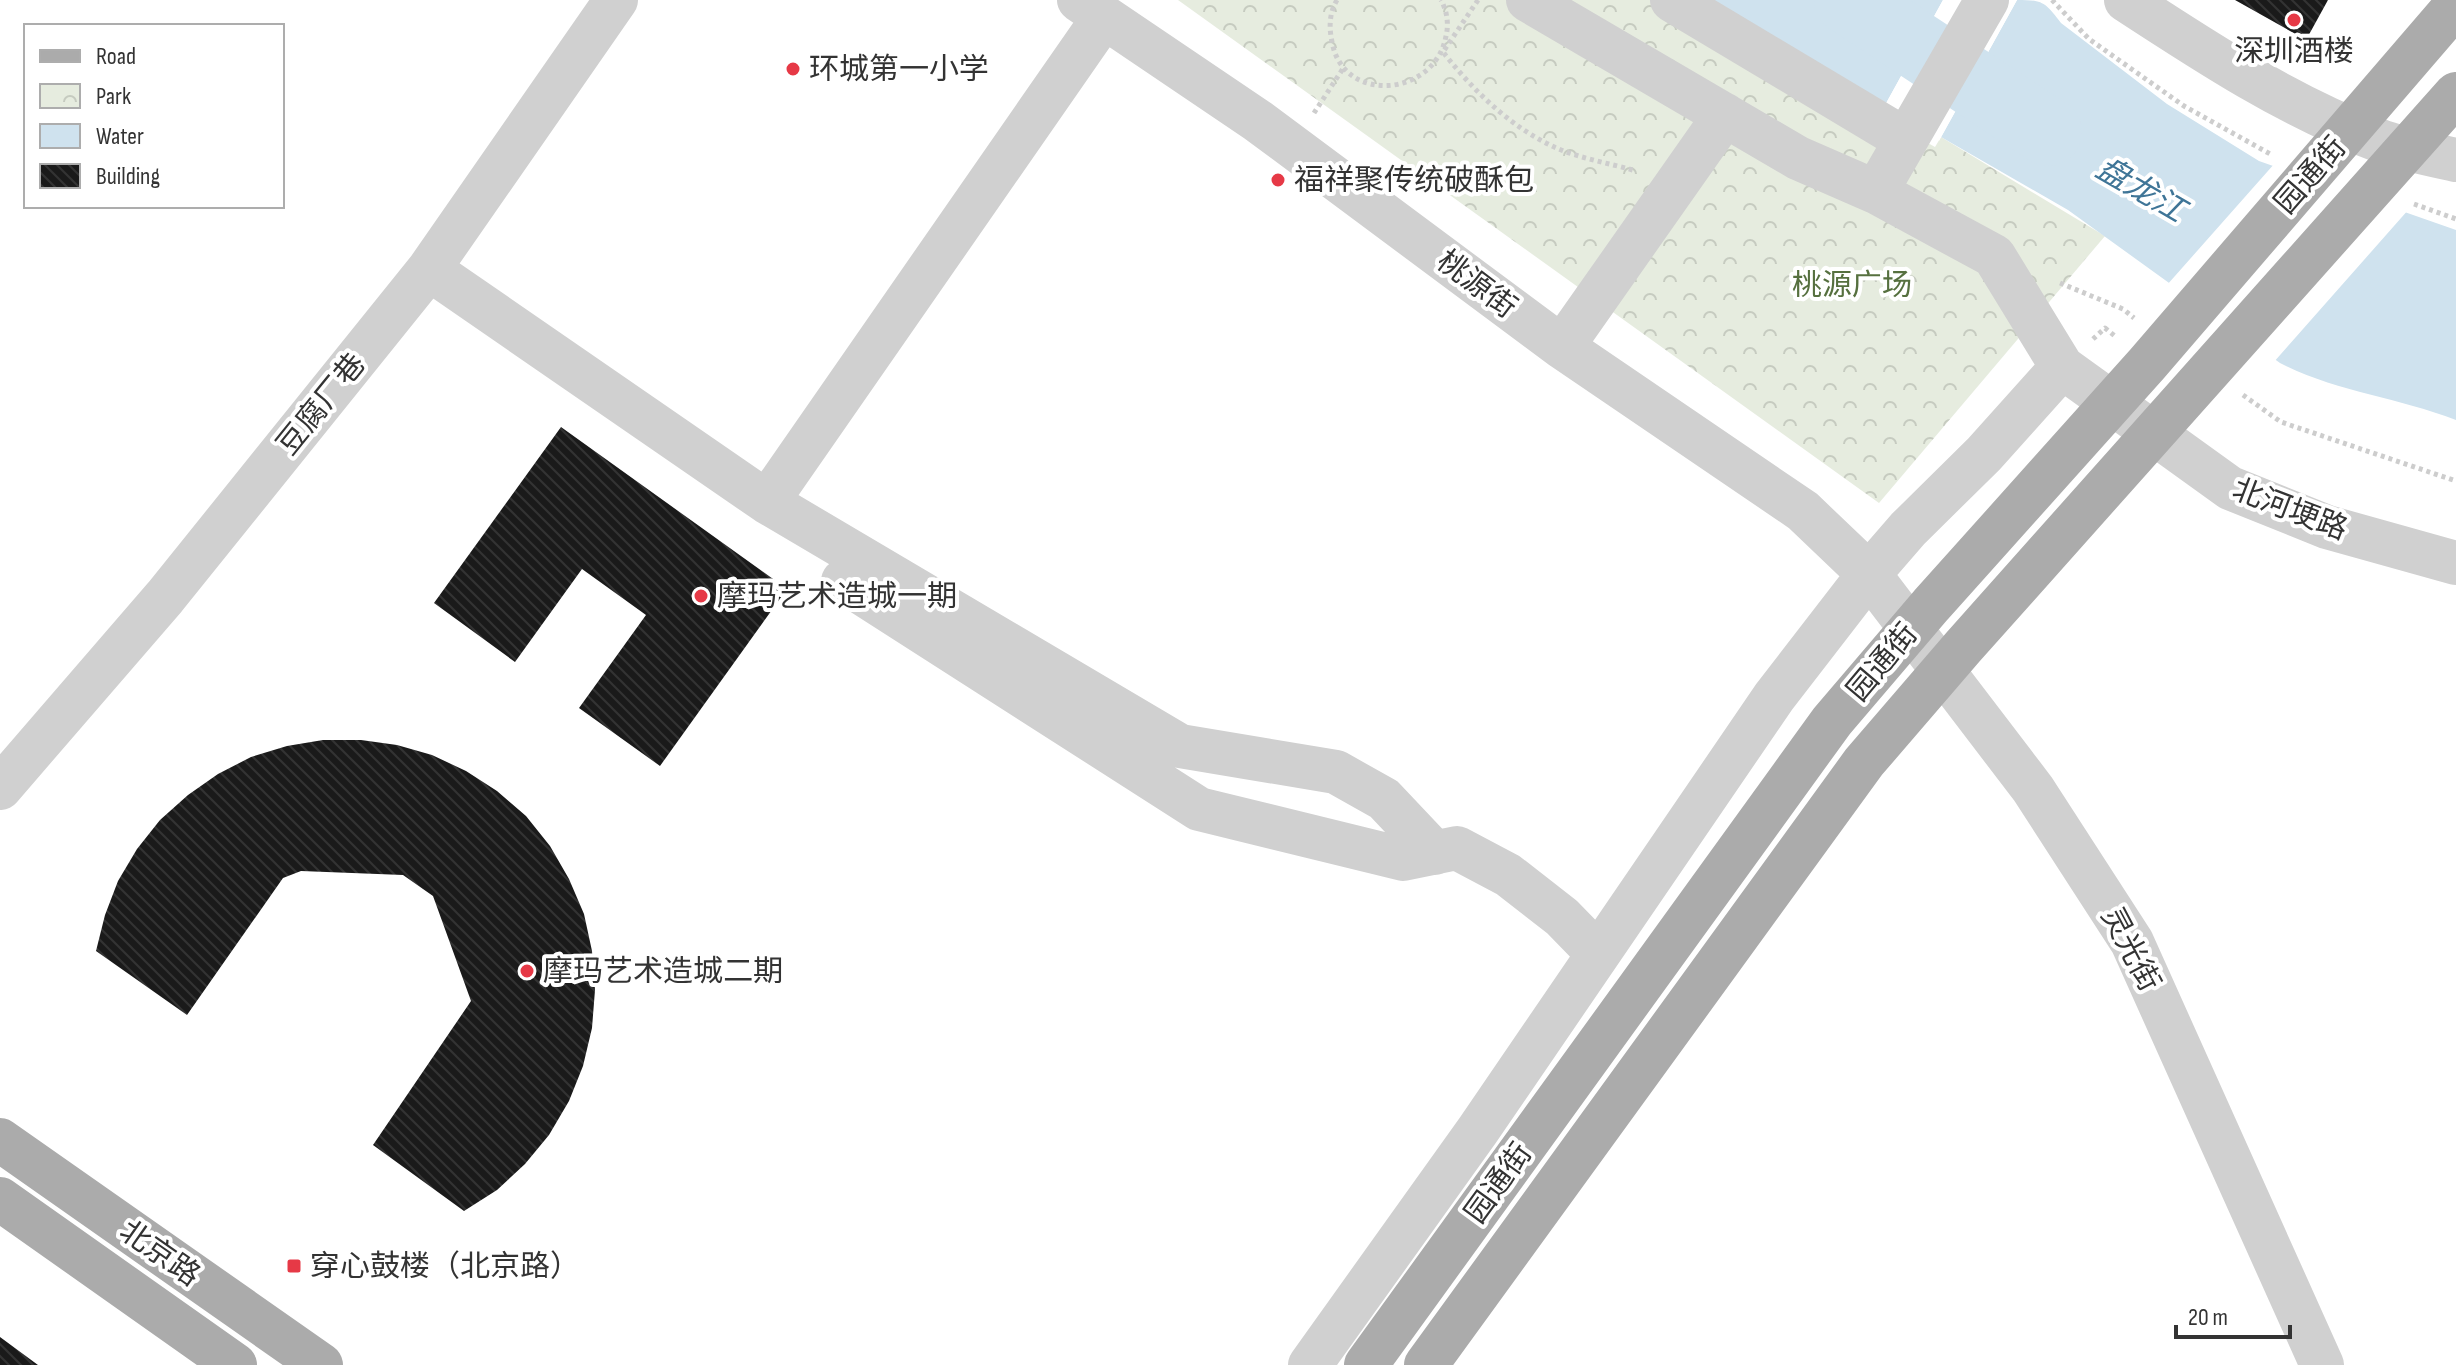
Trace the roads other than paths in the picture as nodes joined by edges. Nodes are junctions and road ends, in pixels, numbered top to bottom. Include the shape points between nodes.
1 (616, 0) edge
2 (1528, 0) edge
3 (1672, 0) edge
4 (1987, 0) edge
5 (2126, 0) edge
6 (2456, 5) edge
7 (1091, 8) edge
8 (2456, 94) edge
9 (1725, 115) junction
10 (1908, 136) junction
11 (2456, 160) edge
12 (1876, 192) junction
13 (429, 269) junction
14 (1562, 347) junction
15 (2062, 367) junction
16 (767, 502) junction
17 (2456, 563) edge
18 (1869, 574) junction
19 (843, 581) dead end
20 (0, 788) edge
21 (1435, 853) junction
22 (1598, 954) junction
23 (0, 1140) edge
24 (0, 1199) edge
25 (235, 1365) edge
26 (321, 1365) edge
27 (1310, 1365) edge
28 (1366, 1365) edge
29 (1426, 1365) edge
30 (2322, 1365) edge

1 - 13 street, 豆腐厂巷
2 - 9 street
3 - 10 street
4 - 10 street
5 - 11 street via 2288,100 2382,142
6 - 28 main road, 园通街, bridge via 1832,721
7 - 14 street, 桃源街 via 1291,146
7 - 16 street
8 - 29 main road, 园通街, bridge via 1864,762
9 - 12 street via 1798,158
9 - 14 street
10 - 12 street
12 - 15 street via 1994,256
13 - 16 street
13 - 20 street, 豆腐厂巷 via 165,597
14 - 18 street, 桃源街 via 1803,511
15 - 17 street, 北河埂路 via 2230,488 2327,527
15 - 18 street
16 - 21 street via 1180,746 1336,772 1384,799
18 - 22 street via 1774,697
18 - 30 street, 灵光街 via 2033,789 2132,942
19 - 21 street via 1199,809 1403,859
21 - 22 street via 1457,848 1508,875 1562,917
22 - 27 street
23 - 26 main road, 北京路
24 - 25 main road, 北京路

